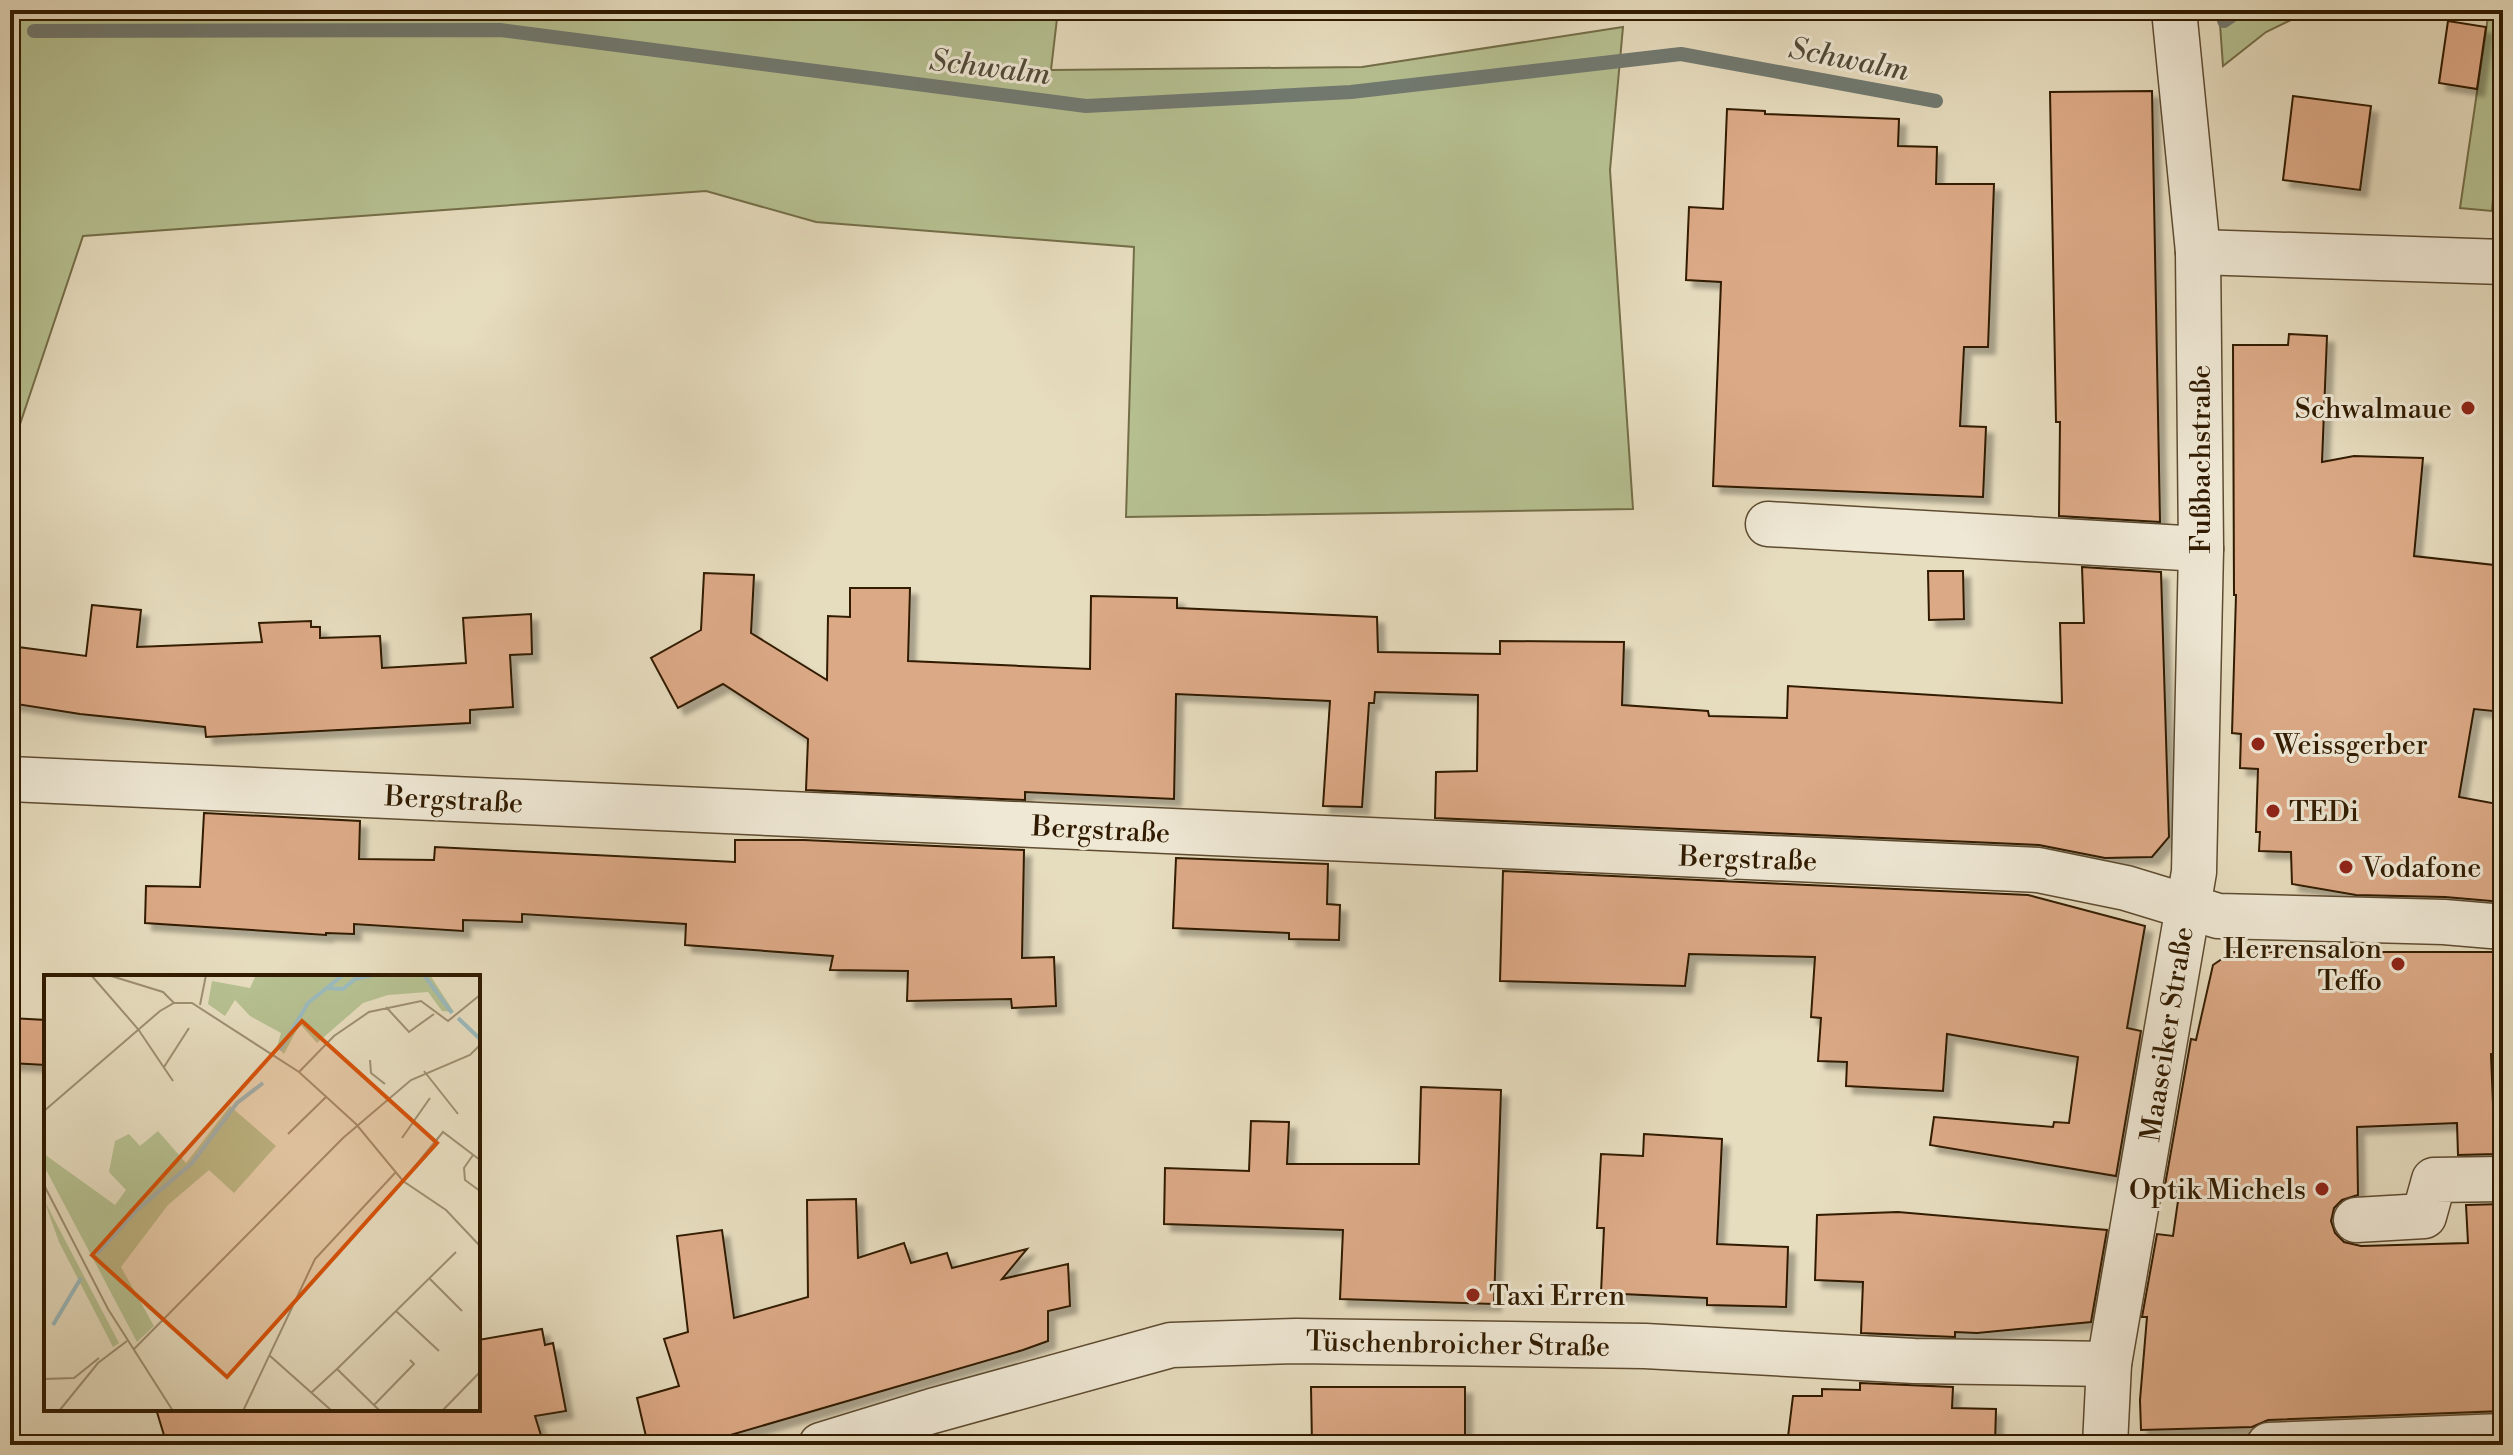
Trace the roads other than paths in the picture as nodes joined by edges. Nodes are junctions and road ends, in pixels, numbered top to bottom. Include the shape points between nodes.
1 (2174, 10) edge
2 (2198, 252) junction
3 (2503, 262) edge
4 (1768, 524) dead end
5 (2201, 549) junction
6 (10, 779) edge
7 (2187, 908) junction
8 (2503, 927) edge
9 (2503, 1179) edge
10 (2356, 1220) dead end
11 (2109, 1364) junction
12 (2503, 1436) edge
13 (821, 1445) edge
14 (2105, 1445) edge
15 (2269, 1445) edge

1 - 2 street, Fußbachstraße
2 - 3 street
2 - 5 street, Fußbachstraße
4 - 5 street via 1856,539
5 - 7 street, Fußbachstraße via 2194,872
6 - 7 street, Bergstraße via 2038,870 2126,888
7 - 8 street, Bergstraße via 2218,916
7 - 11 street, Maaseiker Straße
9 - 10 street via 2434,1180 2424,1216
11 - 13 street, Tüschenbroicher Straße via 1914,1361 1645,1346 1296,1341 1171,1345
11 - 14 street, Maaseiker Straße
12 - 15 street

